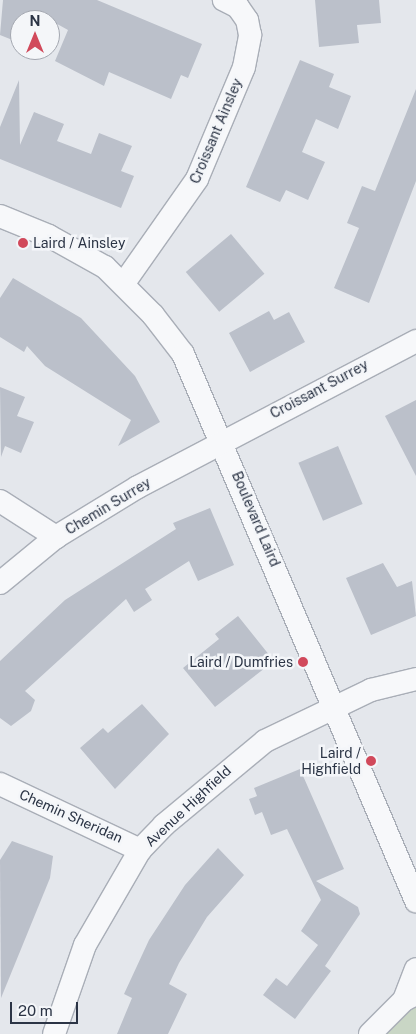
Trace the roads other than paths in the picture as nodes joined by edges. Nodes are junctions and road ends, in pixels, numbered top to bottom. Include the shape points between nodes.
1 (224, 0) edge
2 (0, 216) edge
3 (124, 283) junction
4 (416, 341) edge
5 (223, 440) junction
6 (0, 501) edge
7 (56, 537) junction
8 (0, 583) edge
9 (416, 679) edge
10 (335, 707) junction
11 (0, 784) edge
12 (140, 850) junction
13 (416, 901) edge
14 (416, 969) edge
15 (410, 997) edge
16 (54, 1034) edge
17 (370, 1034) edge

1 - 3 street, Croissant Ainsley via 238,7 247,20 250,36 244,66 197,179
2 - 3 street, Boulevard Laird via 49,236
3 - 5 street, Boulevard Laird via 183,354
4 - 5 street, Croissant Surrey
5 - 7 street, Chemin Surrey
5 - 10 street, Boulevard Laird
6 - 7 street
7 - 8 street, Chemin Surrey
9 - 10 street, Avenue Highfield via 371,690
10 - 12 street, Avenue Highfield via 265,741 231,766
10 - 13 street, Boulevard Laird
11 - 12 street, Chemin Sheridan
12 - 16 street, Avenue Highfield via 84,945
14 - 15 street
15 - 17 street

